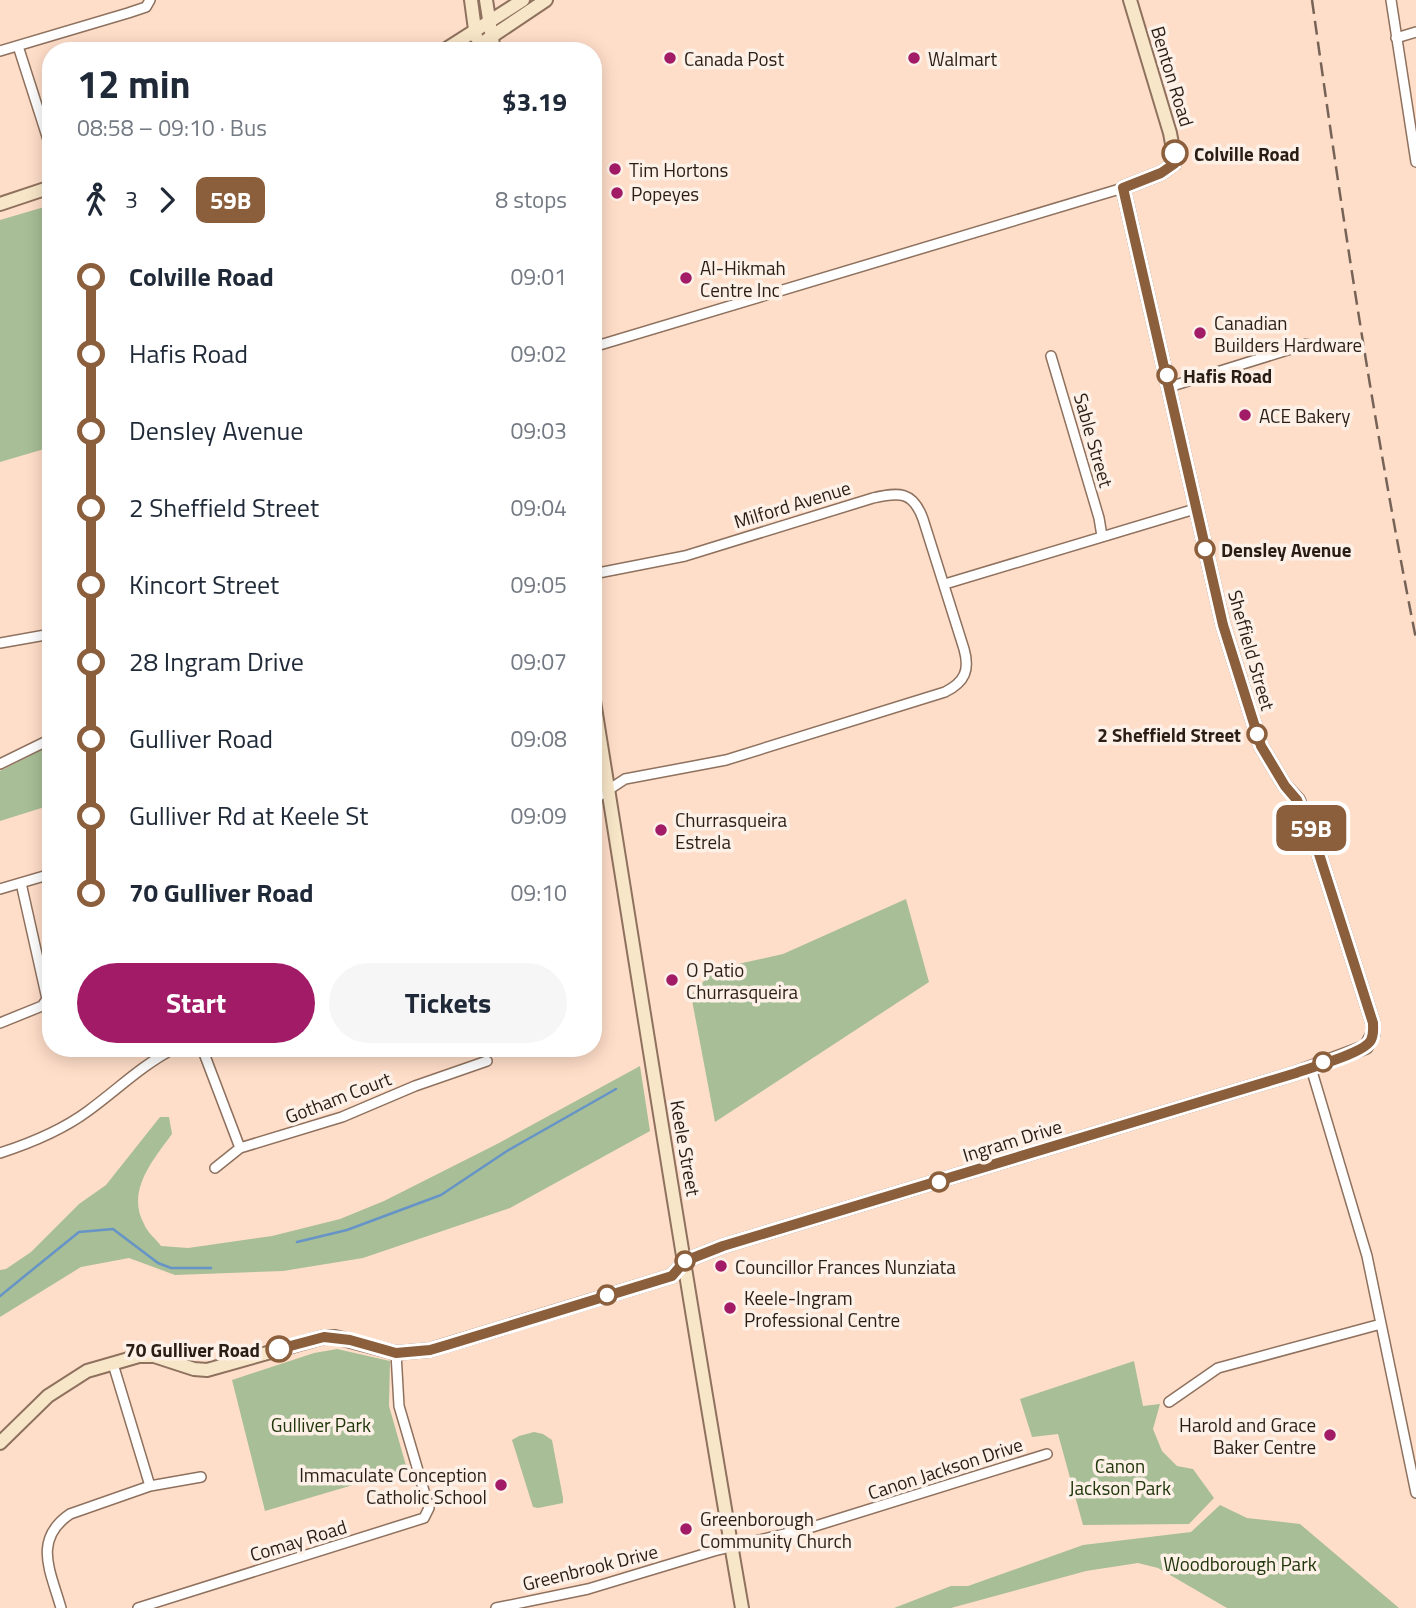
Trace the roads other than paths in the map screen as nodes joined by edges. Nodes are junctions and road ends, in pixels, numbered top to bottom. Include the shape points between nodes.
1 (150, 0) edge
2 (471, 0) edge
3 (486, 0) edge
4 (523, 0) edge
5 (546, 0) edge
6 (1130, 0) edge
7 (1391, 0) edge
8 (489, 23) junction
9 (475, 31) junction
10 (1416, 32) edge
11 (492, 37) junction
12 (1396, 38) junction
13 (457, 42) edge
14 (475, 42) edge
15 (485, 42) edge
16 (493, 42) edge
17 (18, 46) junction
18 (0, 51) edge
19 (42, 121) edge
20 (1416, 162) edge
21 (1123, 188) junction
22 (42, 190) edge
23 (0, 204) edge
24 (602, 344) edge
25 (1307, 344) dead end
26 (1051, 356) dead end
27 (1169, 387) junction
28 (1195, 509) junction
29 (1102, 536) junction
30 (602, 572) edge
31 (945, 584) junction
32 (42, 636) edge
33 (0, 643) edge
34 (42, 743) edge
35 (602, 749) edge
36 (0, 764) edge
37 (609, 791) junction
38 (602, 795) edge
39 (42, 877) edge
40 (21, 883) junction
41 (0, 889) edge
42 (42, 977) edge
43 (42, 1006) edge
44 (0, 1023) edge
45 (158, 1057) edge
46 (205, 1057) edge
47 (487, 1061) dead end
48 (1311, 1068) junction
49 (240, 1148) junction
50 (0, 1153) edge
51 (215, 1168) dead end
52 (685, 1261) junction
53 (1381, 1324) junction
54 (396, 1353) junction
55 (113, 1363) junction
56 (1170, 1402) dead end
57 (0, 1443) edge
58 (1047, 1454) dead end
59 (201, 1477) dead end
60 (150, 1486) junction
61 (1416, 1493) edge
62 (732, 1546) junction
63 (61, 1608) edge
64 (138, 1608) edge
65 (496, 1608) edge
66 (742, 1608) edge

1 - 17 street via 128,13
2 - 9 street
3 - 8 street
4 - 8 street
5 - 11 street
6 - 21 street, Benton Road via 1175,153 1174,164 1161,173
7 - 12 street
8 - 9 street
8 - 11 street
9 - 13 street
9 - 14 street
10 - 12 street
11 - 15 street
11 - 16 street
12 - 20 street
17 - 18 street
17 - 19 street
21 - 24 street
21 - 27 street, Sheffield Street
22 - 23 street
25 - 27 street
26 - 29 street, Sable Street
27 - 28 street, Sheffield Street
28 - 29 street
28 - 48 street, Sheffield Street via 1222,621 1255,728 1273,766 1307,817 1373,1023 1366,1047
29 - 31 street
30 - 31 street, Milford Avenue via 685,556 890,494 907,496 919,507
31 - 37 street via 966,657 967,668 956,687 726,760 625,779
32 - 33 street
34 - 36 street
35 - 37 street, Keele Street
37 - 38 street
37 - 52 street, Keele Street
39 - 40 street
40 - 41 street
40 - 42 street
43 - 44 street
45 - 50 street via 70,1123
46 - 49 street
47 - 49 street, Gotham Court via 342,1117
48 - 52 street, Ingram Drive
48 - 53 street via 1367,1256
49 - 51 street
52 - 54 street, Ingram Drive via 672,1276 430,1350
52 - 62 street, Keele Street
53 - 56 street via 1218,1368
53 - 61 street
54 - 55 street via 324,1337 207,1370 154,1356
54 - 64 street, Comay Road via 399,1406 428,1503 424,1518
55 - 57 street via 59,1387
55 - 60 street
58 - 62 street, Canon Jackson Drive via 870,1510
59 - 60 street
60 - 63 street via 70,1514 56,1526 46,1549
62 - 65 street, Greenbrook Drive via 587,1589
62 - 66 street, Keele Street

